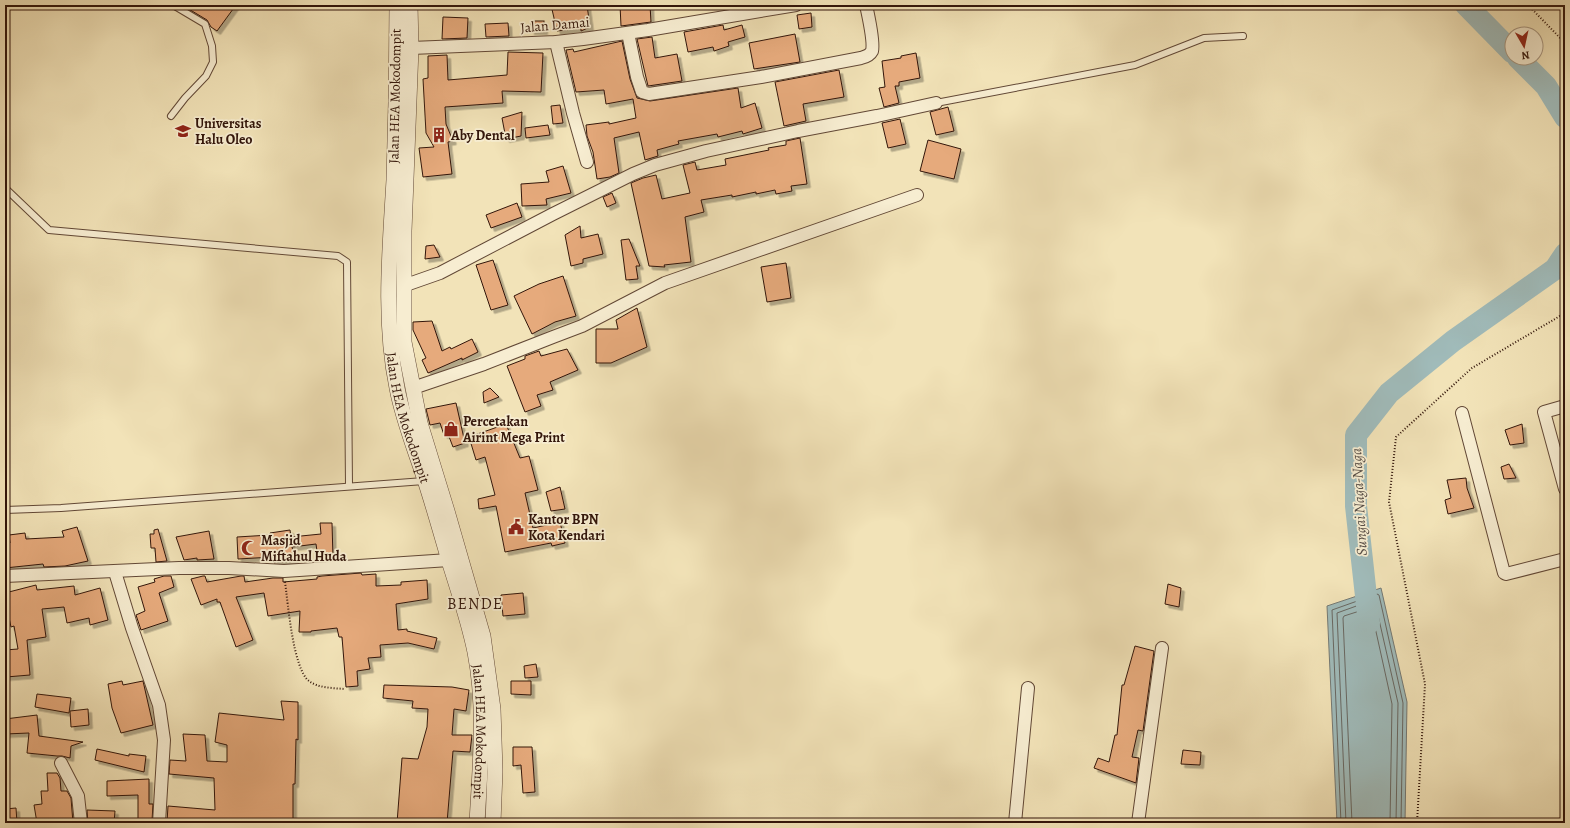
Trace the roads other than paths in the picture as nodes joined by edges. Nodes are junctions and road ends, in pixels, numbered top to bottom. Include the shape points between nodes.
1 (173, 5) edge
2 (397, 5) edge
3 (410, 5) edge
4 (796, 5) edge
5 (866, 5) edge
6 (628, 33) junction
7 (1243, 36) dead end
8 (556, 42) junction
9 (411, 48) junction
10 (936, 103) joint
11 (171, 116) dead end
12 (587, 162) dead end
13 (5, 188) edge
14 (917, 195) dead end
15 (398, 214) junction
16 (403, 286) junction
17 (412, 388) junction
18 (1565, 406) edge
19 (1462, 413) dead end
20 (426, 481) junction
21 (349, 486) junction
22 (1565, 489) edge
23 (5, 510) edge
24 (1565, 559) edge
25 (449, 560) junction
26 (115, 572) junction
27 (5, 576) edge
28 (1162, 648) dead end
29 (1028, 688) dead end
30 (487, 740) junction
31 (61, 763) dead end
32 (81, 823) edge
33 (160, 823) edge
34 (477, 823) edge
35 (493, 823) edge
36 (1014, 823) edge
37 (1138, 823) edge

1 - 11 lane via 205,24 212,46 213,62 206,76
2 - 15 street, Jalan HEA Mokodompit
3 - 9 street, Jalan HEA Mokodompit
4 - 6 street, Jalan Damai
5 - 6 street via 872,42 872,51 868,56 761,77 649,94 642,92
6 - 8 street, Jalan Damai
7 - 10 lane via 1204,38 1135,65
8 - 9 street, Jalan Damai
8 - 12 street
9 - 15 street, Jalan HEA Mokodompit
10 - 16 street via 798,130 655,165 440,273
13 - 21 lane via 49,230 338,256 347,262
14 - 17 street via 665,283 575,329
15 - 16 street, Jalan HEA Mokodompit
15 - 20 street, Jalan HEA Mokodompit via 389,280 392,351 397,388 407,428
16 - 17 street, Jalan HEA Mokodompit via 404,342
17 - 30 street, Jalan HEA Mokodompit via 483,636 493,709
18 - 22 street via 1544,412
19 - 24 street via 1504,573
20 - 21 lane
20 - 25 street, Jalan HEA Mokodompit
21 - 23 lane
25 - 26 street via 284,571 186,568
25 - 30 street, Jalan HEA Mokodompit via 475,652
26 - 27 street
26 - 33 street via 159,705 164,740
28 - 37 street
29 - 36 street
30 - 34 street, Jalan HEA Mokodompit
30 - 35 street, Jalan HEA Mokodompit via 496,771
31 - 32 street via 78,796

